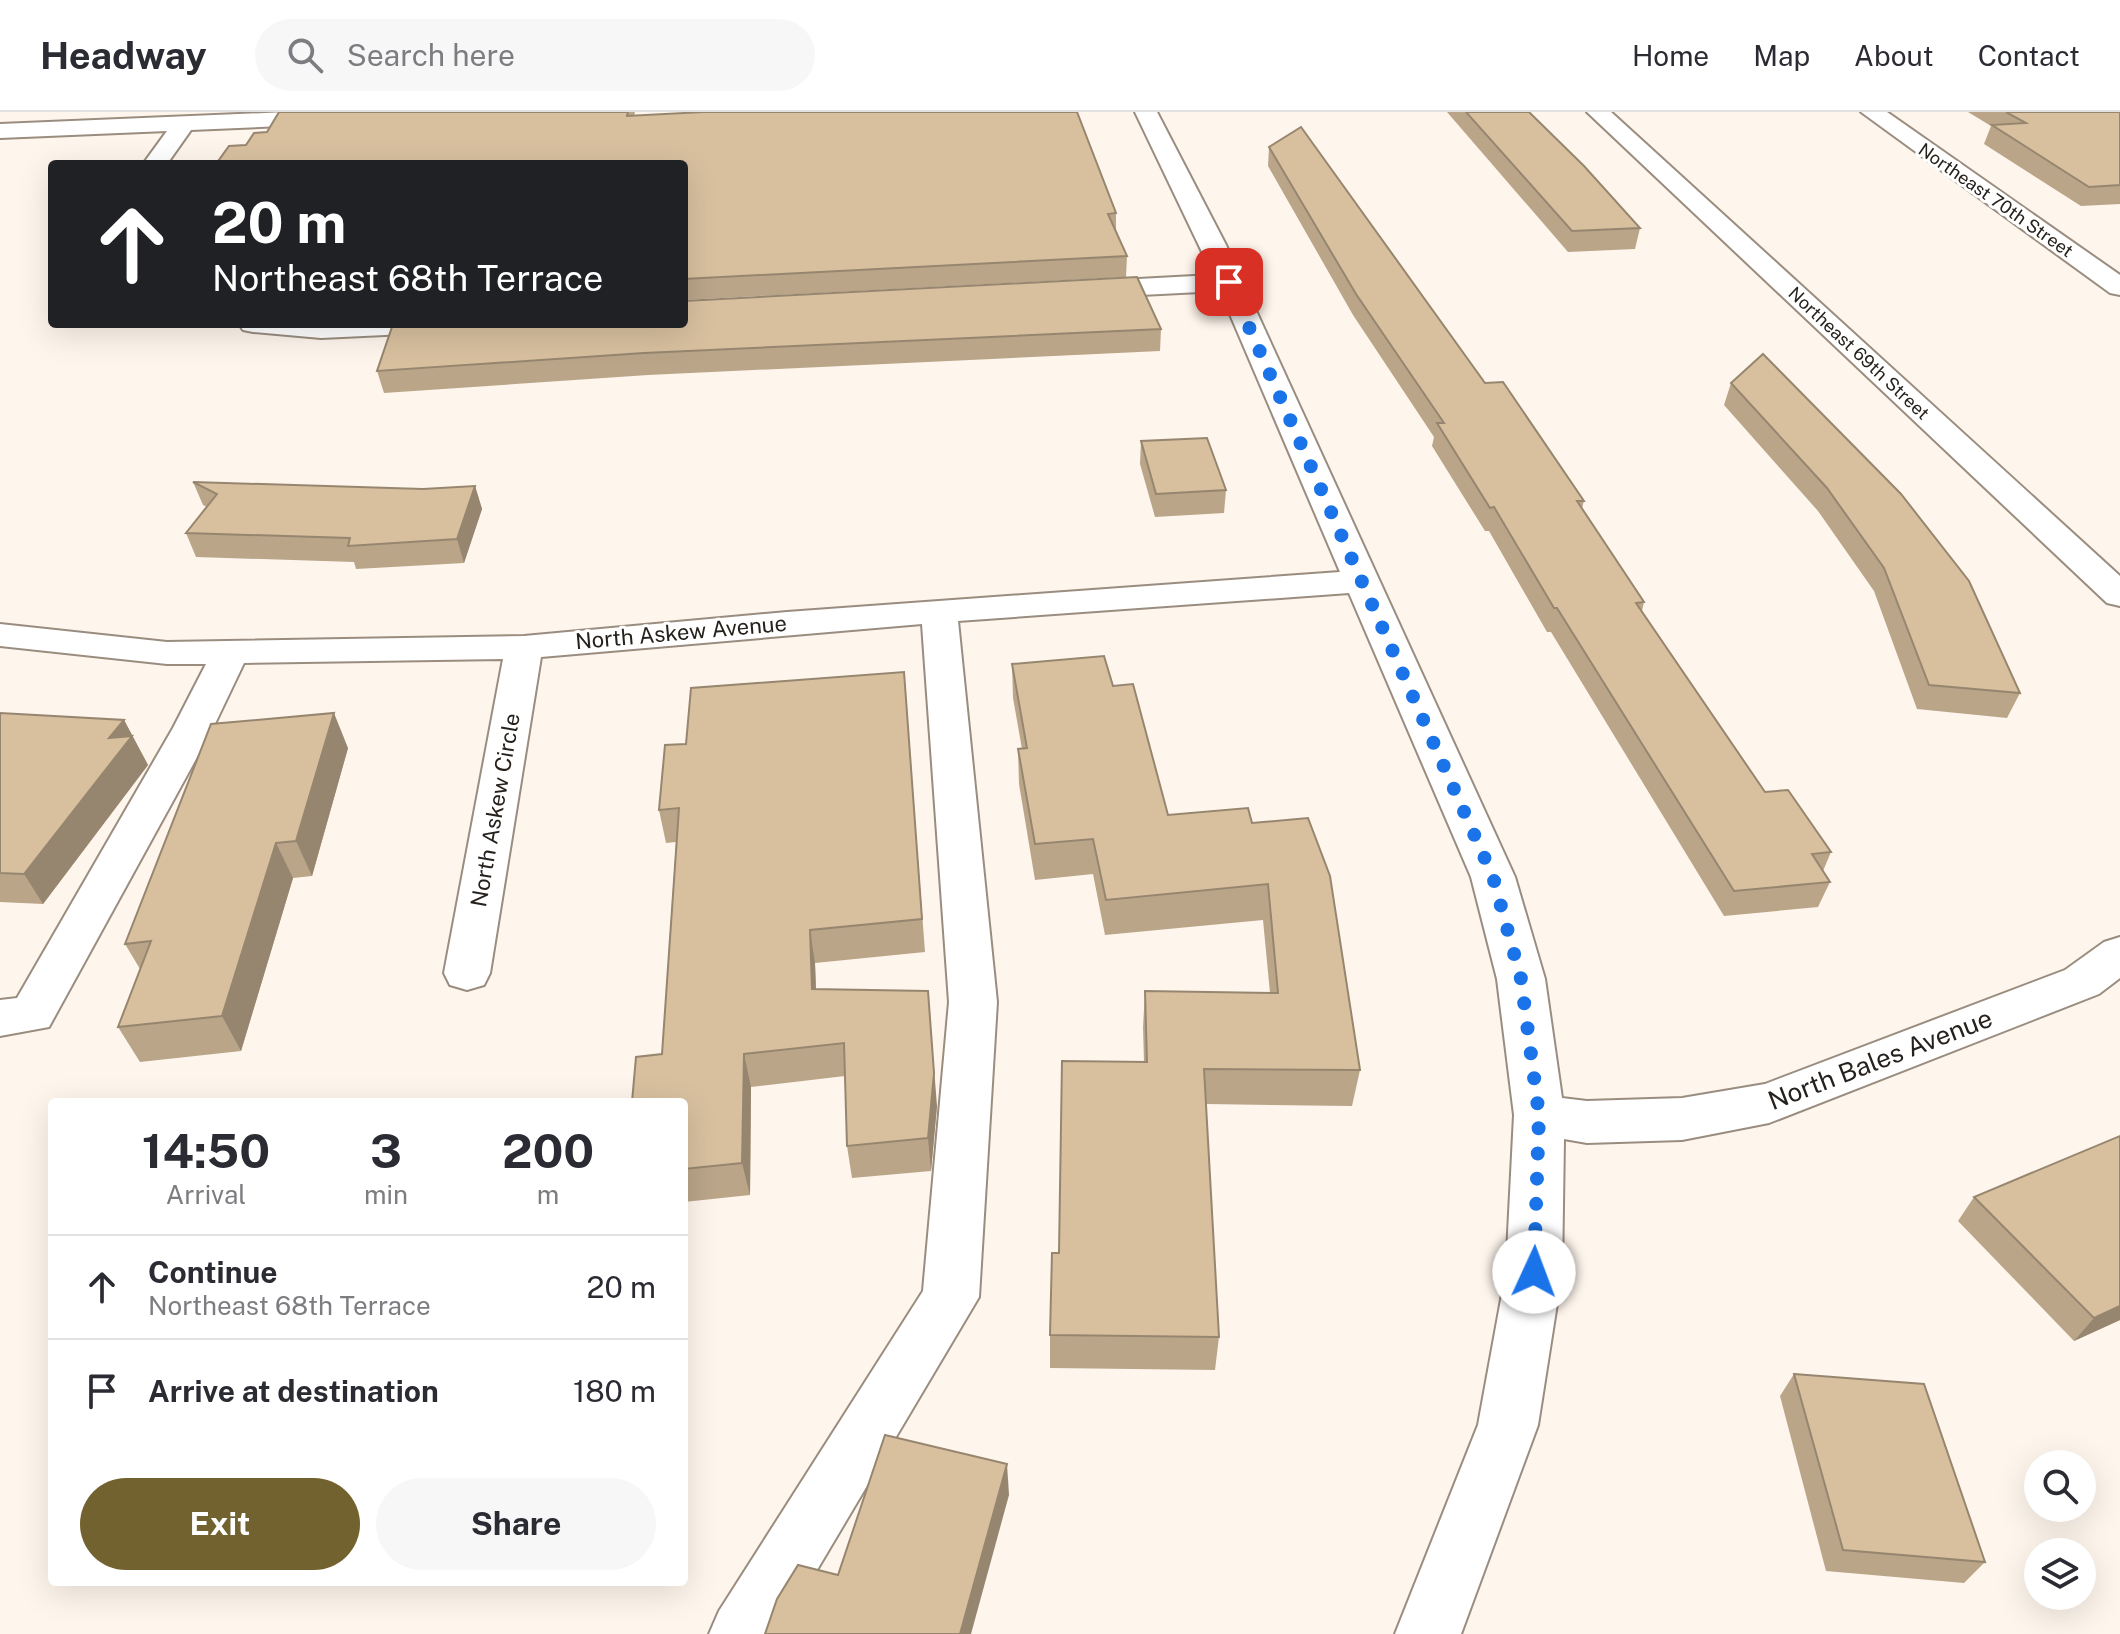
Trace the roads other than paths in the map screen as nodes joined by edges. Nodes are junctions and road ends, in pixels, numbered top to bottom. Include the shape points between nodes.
1 (443, 112) edge
2 (1146, 112) edge
3 (1598, 112) edge
4 (1872, 112) edge
5 (185, 122) junction
6 (0, 131) edge
7 (158, 160) edge
8 (1229, 282) junction
9 (2120, 287) edge
10 (1057, 291) edge
11 (307, 328) edge
12 (347, 328) edge
13 (1363, 581) junction
14 (2120, 595) edge
15 (939, 612) junction
16 (0, 635) edge
17 (524, 647) junction
18 (230, 653) junction
19 (2120, 954) edge
20 (467, 973) dead end
21 (0, 1018) edge
22 (1539, 1115) junction
23 (742, 1634) edge
24 (1428, 1634) edge

1 - 5 street
2 - 8 street
3 - 14 street, Northeast 69th Street
4 - 9 street, Northeast 70th Street
5 - 6 street
5 - 7 street
8 - 10 street
8 - 13 street
11 - 12 street
13 - 15 street, North Askew Avenue
13 - 22 street via 1493,877 1521,979
15 - 17 street, North Askew Avenue
15 - 23 street via 973,1002 951,1297
16 - 18 street, North Askew Avenue via 167,653
17 - 18 street, North Askew Avenue
17 - 20 street, North Askew Circle
18 - 21 street via 32,1014
19 - 22 street, North Bales Avenue via 2082,982 1769,1103 1682,1119 1587,1122
22 - 24 street via 1534,1272 1508,1425

